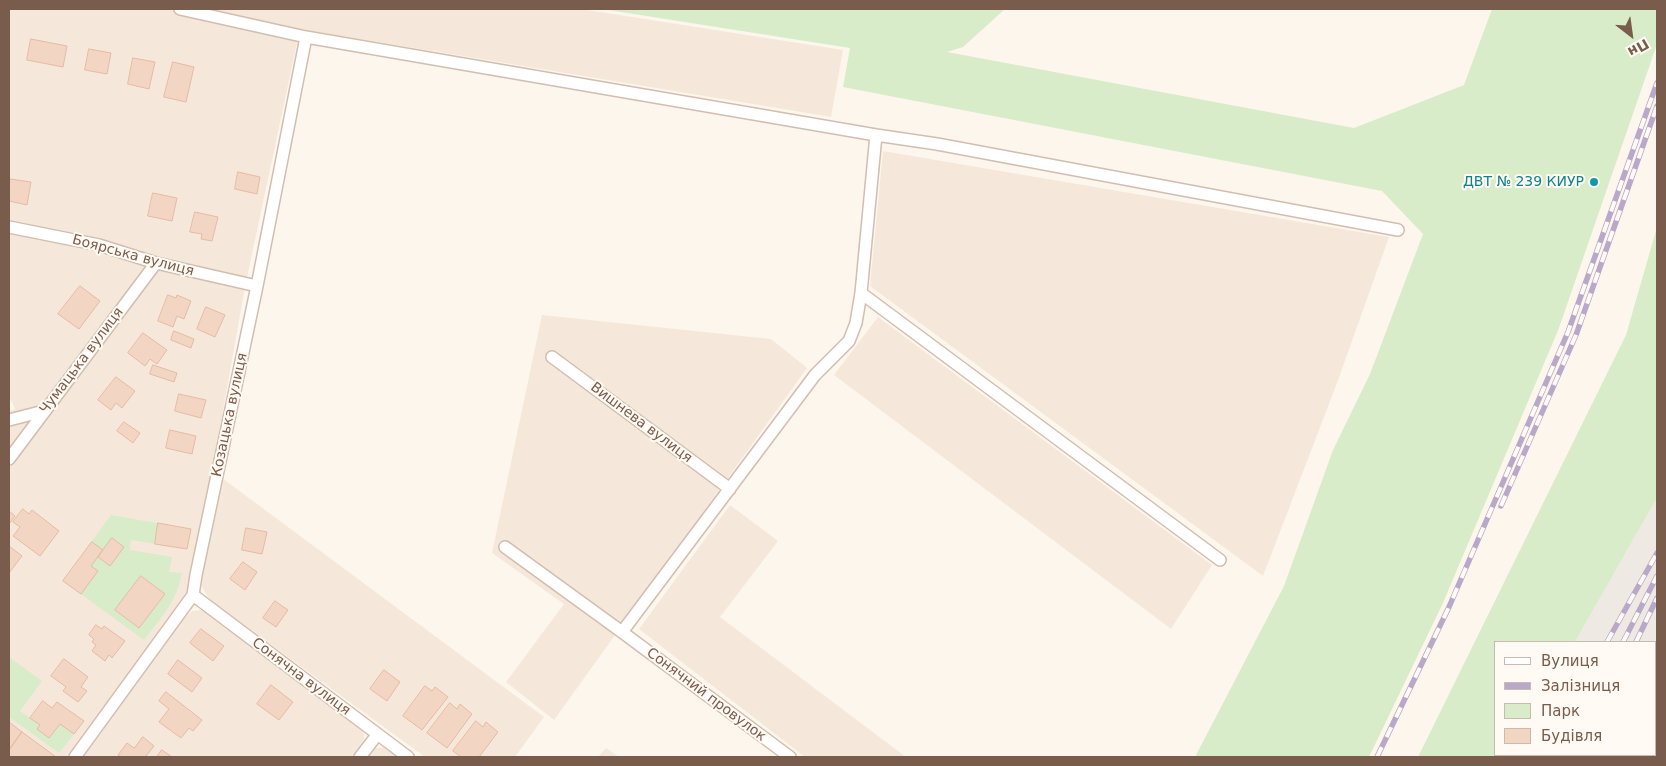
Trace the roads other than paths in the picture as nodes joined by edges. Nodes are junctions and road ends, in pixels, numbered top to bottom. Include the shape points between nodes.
1 (180, 9) edge
2 (306, 37) junction
3 (876, 135) junction
4 (9, 226) edge
5 (1398, 230) dead end
6 (156, 263) junction
7 (257, 286) junction
8 (861, 293) junction
9 (552, 357) dead end
10 (44, 411) junction
11 (9, 420) edge
12 (9, 459) edge
13 (730, 489) junction
14 (505, 547) dead end
15 (1220, 560) dead end
16 (194, 596) junction
17 (622, 632) junction
18 (377, 734) junction
19 (75, 757) edge
20 (360, 757) edge
21 (408, 757) edge
22 (790, 757) edge

1 - 2 street
2 - 3 street
2 - 7 street, Козацька вулиця
3 - 5 street via 956,147
3 - 8 street
4 - 6 street, Боярська вулиця via 99,245
6 - 7 street, Боярська вулиця
6 - 10 street, Чумацька вулиця
7 - 16 street, Козацька вулиця
8 - 13 street via 849,341 815,375
8 - 15 street
9 - 13 street, Вишнева вулиця
10 - 11 street
10 - 12 street, Чумацька вулиця
13 - 17 street
14 - 17 street, Сонячний провулок
16 - 18 street, Сонячна вулиця
16 - 19 street
17 - 22 street, Сонячний провулок
18 - 20 street
18 - 21 street, Сонячна вулиця

